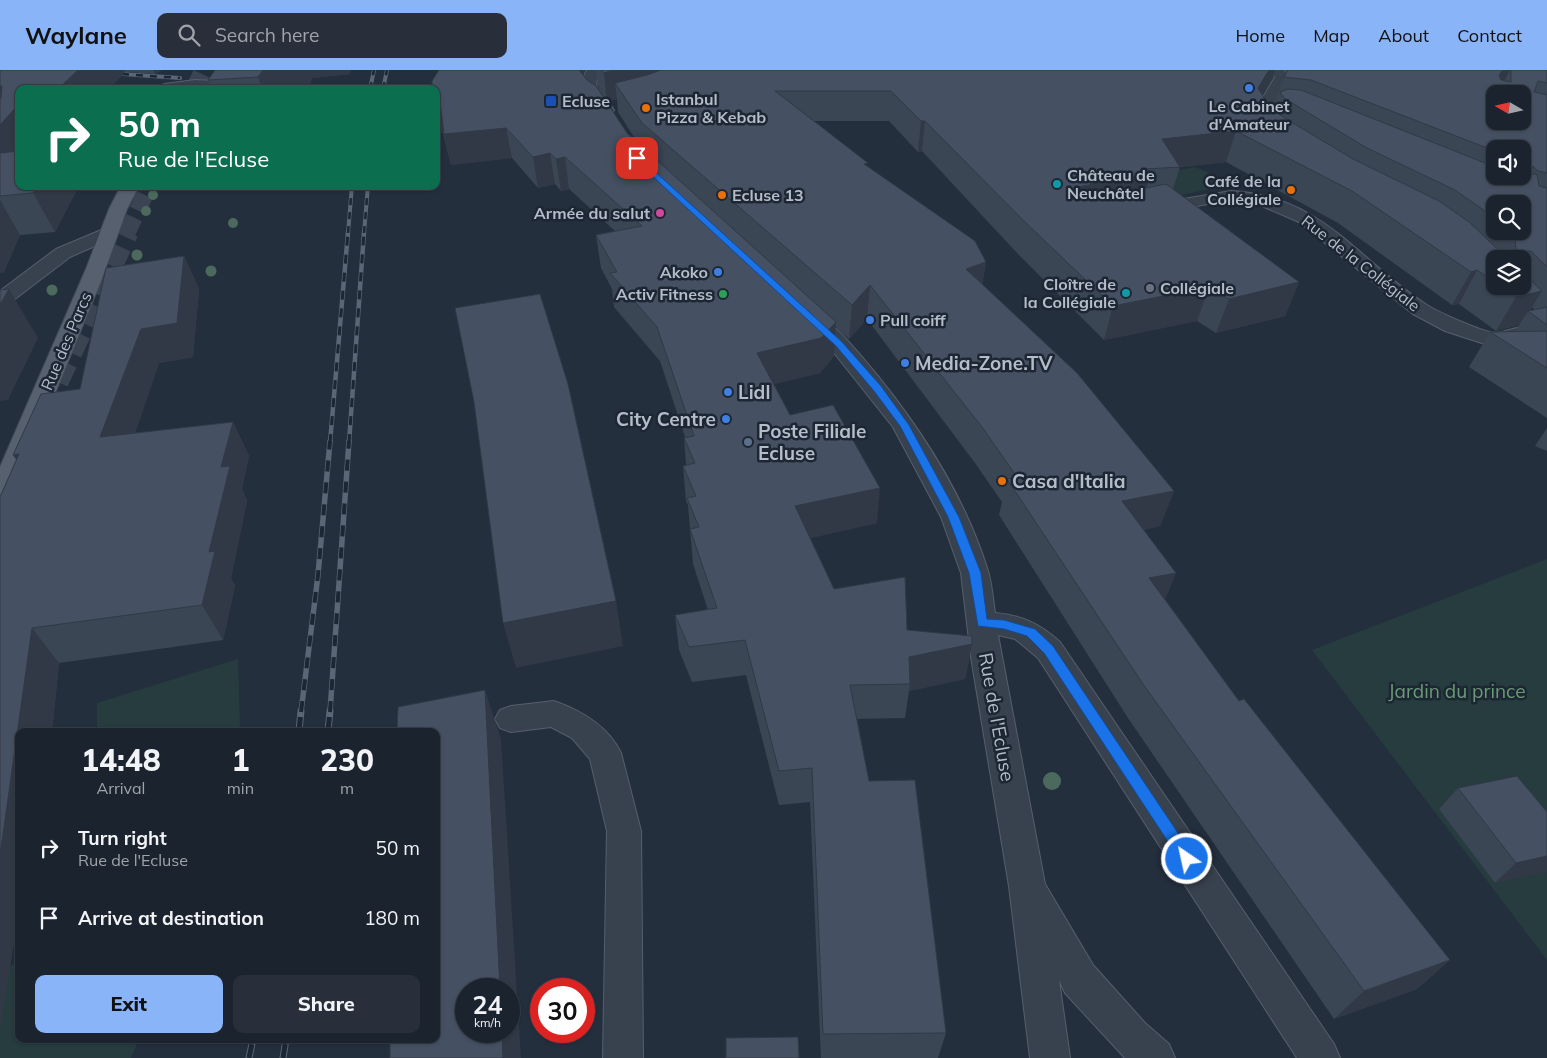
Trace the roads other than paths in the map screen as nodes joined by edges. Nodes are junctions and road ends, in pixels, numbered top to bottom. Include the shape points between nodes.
1 (594, 70) edge
2 (1277, 70) edge
3 (231, 78) edge
4 (220, 85) edge
5 (1275, 112) edge
6 (621, 133) edge
7 (127, 190) edge
8 (1167, 223) edge
9 (106, 234) junction
10 (789, 299) edge
11 (0, 301) edge
12 (1533, 322) edge
13 (0, 496) edge
14 (982, 623) junction
15 (511, 719) dead end
16 (1026, 886) junction
17 (623, 1058) edge
18 (1050, 1058) edge
19 (1155, 1058) edge
20 (1320, 1058) edge

1 - 6 street via 588,83 589,93 598,105 613,107
2 - 5 street via 1282,77 1264,103 1262,125
3 - 4 main road
7 - 9 main road, Rue des Parcs
8 - 12 street, Rue de la Collégiale via 1141,212 1228,195 1270,201 1306,218 1420,310 1452,326 1494,340
9 - 11 street via 63,253
9 - 13 main road, Rue des Parcs via 93,277
10 - 14 street, Rue de l'Ecluse via 839,344 878,388 904,425 954,517 975,573
14 - 16 street, Rue de l'Ecluse
14 - 20 street via 1004,624 1031,633 1049,650
15 - 17 street via 554,714 583,729 606,753 624,831
16 - 18 street, Rue de l'Ecluse
16 - 19 street via 1079,980 1131,1038

